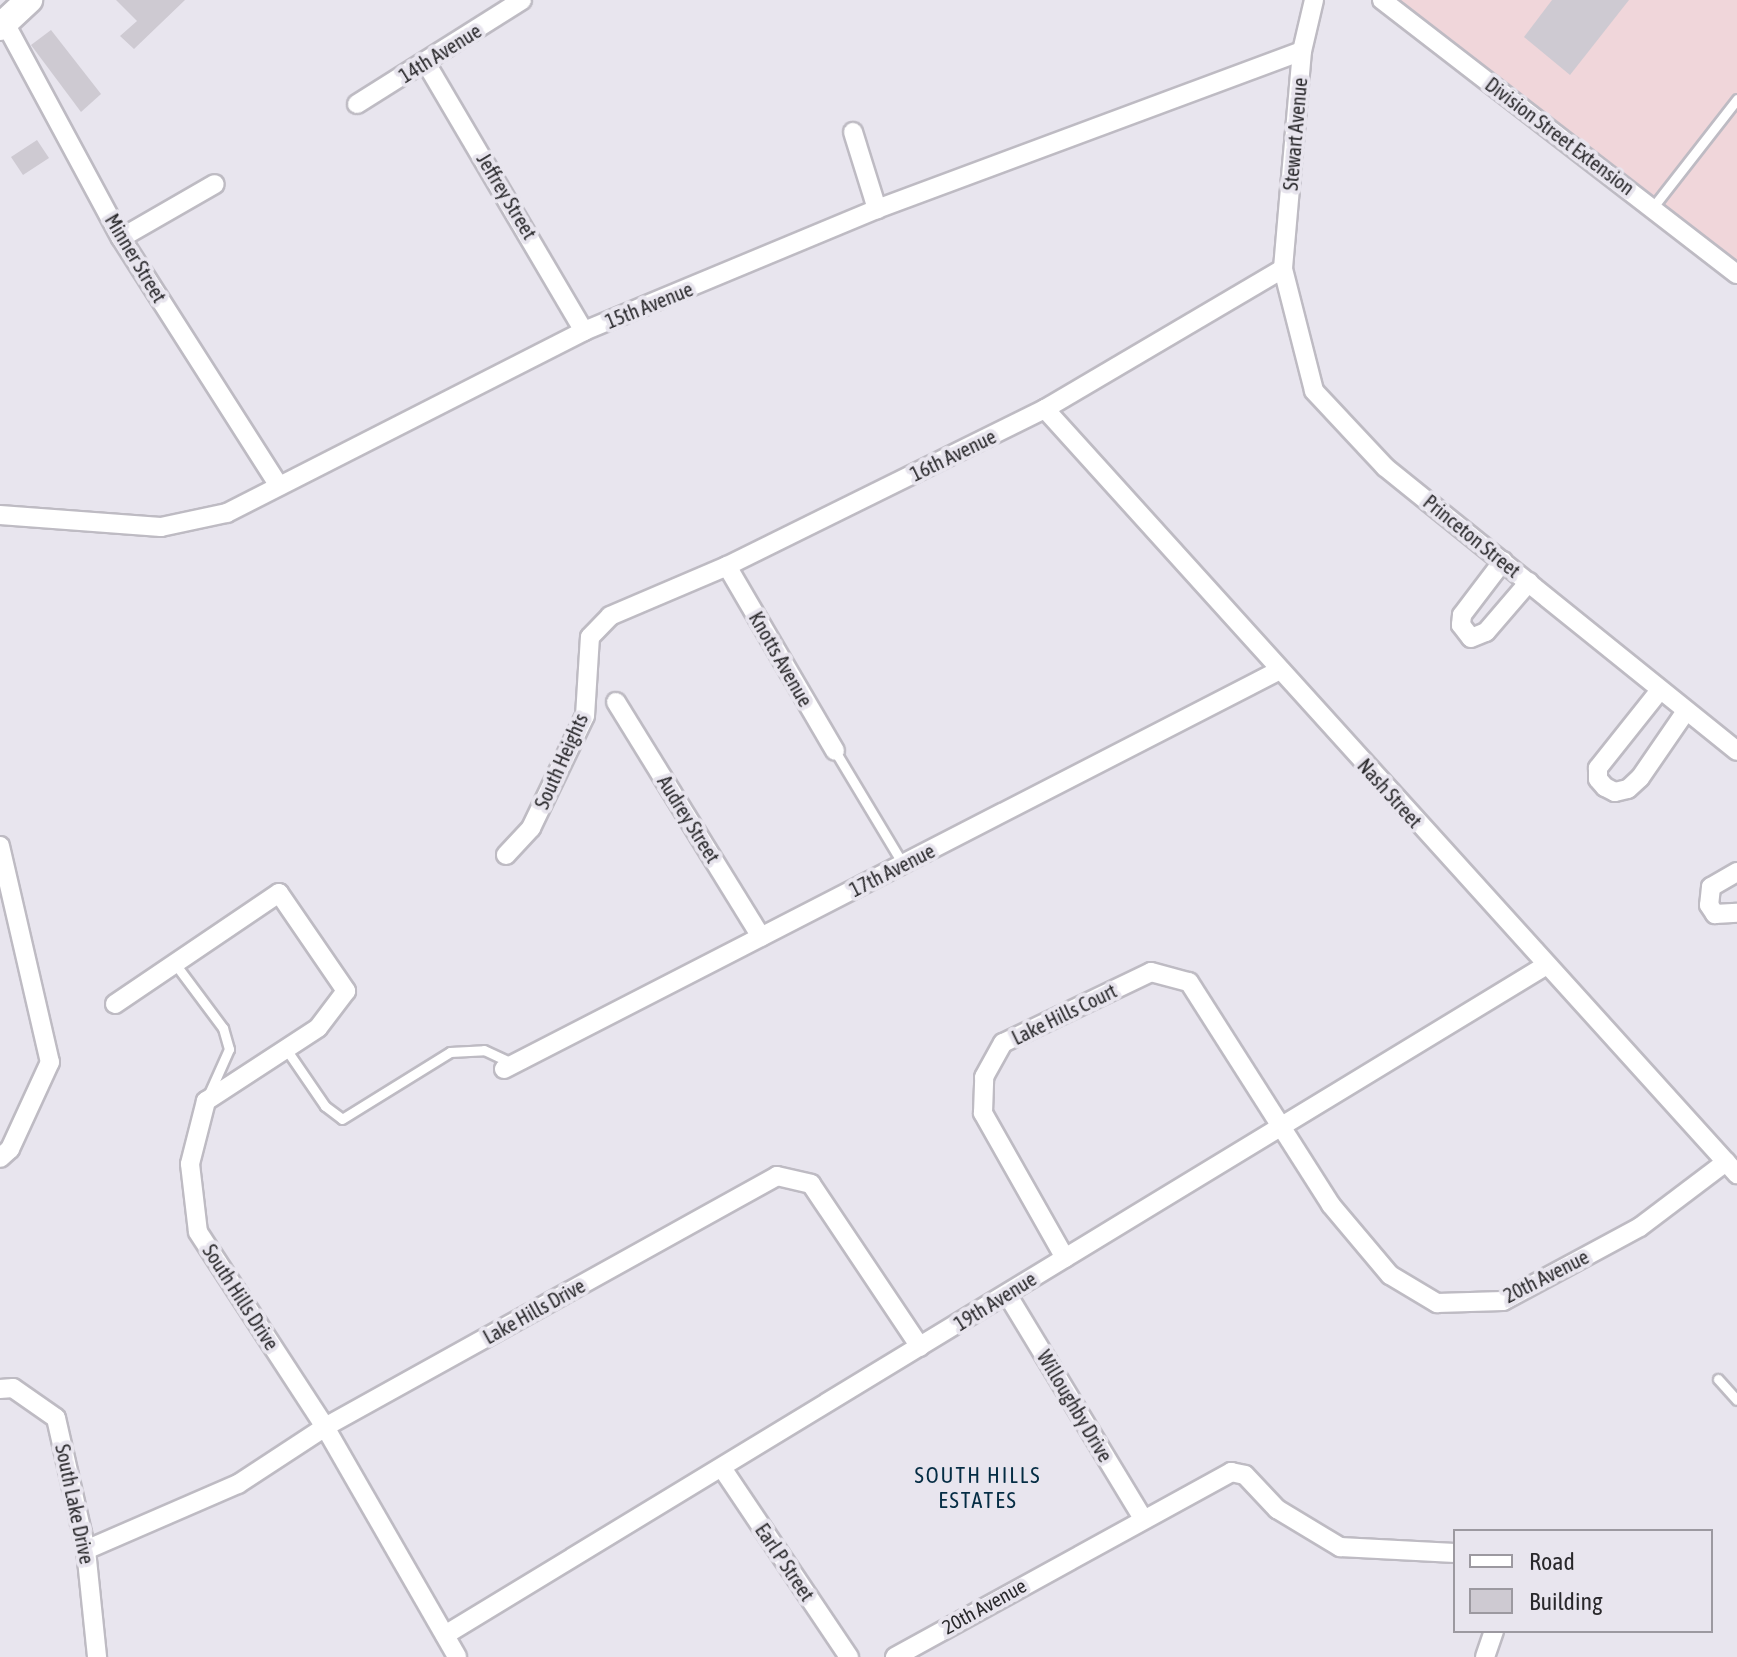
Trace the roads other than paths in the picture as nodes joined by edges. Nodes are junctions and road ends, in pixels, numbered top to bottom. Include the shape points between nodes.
1 (29, 0) edge
2 (522, 0) edge
3 (1314, 0) edge
4 (1382, 0) edge
5 (2, 25) edge
6 (1302, 51) junction
7 (426, 63) junction
8 (1737, 99) edge
9 (357, 104) dead end
10 (853, 132) dead end
11 (215, 184) dead end
12 (1653, 207) junction
13 (877, 209) junction
14 (121, 238) junction
15 (1283, 269) junction
16 (1737, 274) edge
17 (584, 331) junction
18 (1045, 409) junction
19 (279, 486) junction
20 (0, 515) edge
21 (1503, 561) junction
22 (727, 566) junction
23 (1529, 582) junction
24 (610, 616) joint
25 (1280, 670) junction
26 (1660, 690) junction
27 (616, 702) dead end
28 (1686, 711) junction
29 (835, 751) joint
30 (1737, 751) edge
31 (0, 846) edge
32 (506, 855) dead end
33 (903, 864) junction
34 (1737, 872) edge
35 (1737, 913) edge
36 (761, 937) junction
37 (173, 961) junction
38 (1545, 966) junction
39 (115, 1004) dead end
40 (286, 1049) junction
41 (509, 1066) joint
42 (206, 1101) junction
43 (1285, 1126) junction
44 (0, 1158) edge
45 (1731, 1168) edge
46 (1331, 1205) joint
47 (1065, 1258) junction
48 (1007, 1294) junction
49 (920, 1347) junction
50 (1718, 1379) dead end
51 (0, 1389) edge
52 (1737, 1400) edge
53 (325, 1427) junction
54 (722, 1468) junction
55 (1143, 1519) junction
56 (86, 1550) junction
57 (1453, 1553) edge
58 (1493, 1633) edge
59 (445, 1635) junction
60 (97, 1657) edge
61 (457, 1657) edge
62 (849, 1657) edge
63 (895, 1657) edge
64 (1485, 1657) edge

1 - 5 main road
2 - 7 street, 14th Avenue
3 - 6 street, Stewart Avenue
4 - 12 street, Division Street Extension
5 - 14 street, Minner Street
6 - 13 street, 15th Avenue
6 - 15 street, Stewart Avenue
7 - 9 street, 14th Avenue
7 - 17 street, Jeffrey Street
8 - 12 lane
10 - 13 street
11 - 14 street
12 - 16 street, Division Street Extension
13 - 17 street, 15th Avenue
14 - 19 street, Minner Street
15 - 18 street, 16th Avenue
15 - 21 street, Princeton Street via 1314,391 1385,467
17 - 19 street, 15th Avenue
18 - 22 street, 16th Avenue
18 - 25 street, Nash Street
19 - 20 street, 15th Avenue via 227,513 161,527
21 - 23 street, Princeton Street
21 - 23 street via 1462,615 1461,625 1471,638 1486,632
22 - 24 street, 16th Avenue
22 - 29 street, Knotts Avenue
23 - 26 street, Princeton Street
24 - 32 street, South Heights via 590,637 585,716 531,828
25 - 33 street, 17th Avenue
25 - 38 street, Nash Street
26 - 28 street, Princeton Street
26 - 28 street via 1598,768 1605,787 1615,792 1628,789 1640,778
27 - 36 street, Audrey Street
28 - 30 street, Princeton Street
29 - 33 lane
31 - 44 street via 50,1062 10,1149
33 - 36 street, 17th Avenue
34 - 35 street via 1711,887 1709,905 1715,914
36 - 41 street, 17th Avenue
37 - 39 street
37 - 40 street via 279,893 346,991 318,1028
37 - 42 lane via 223,1028 229,1049
38 - 43 street, 19th Avenue
38 - 45 street, Nash Street
40 - 41 lane via 325,1106 342,1119 450,1052 484,1050
40 - 42 street
42 - 53 street, South Hills Drive via 190,1164 198,1232
43 - 46 street, Lake Hills Court
43 - 47 street, 19th Avenue
43 - 47 street, Lake Hills Court via 1189,982 1151,972 1003,1043 984,1077 983,1113
45 - 46 street, 20th Avenue via 1640,1227 1503,1301 1437,1303 1390,1275
47 - 48 street, 19th Avenue
48 - 49 street, 19th Avenue
48 - 55 street, Willoughby Drive
49 - 53 street, Lake Hills Drive via 811,1184 777,1176
49 - 54 street, 19th Avenue
50 - 52 lane
51 - 56 street, South Lake Drive via 13,1388 56,1418
53 - 56 street, Lake Hills Drive via 238,1484
53 - 59 street, South Hills Drive
54 - 59 street, 19th Avenue
54 - 62 street, Earl P Street
55 - 57 street, 20th Avenue via 1231,1472 1245,1475 1277,1509 1340,1547
55 - 63 street, 20th Avenue
56 - 60 street, South Lake Drive
58 - 64 street
59 - 61 street, South Hills Drive

